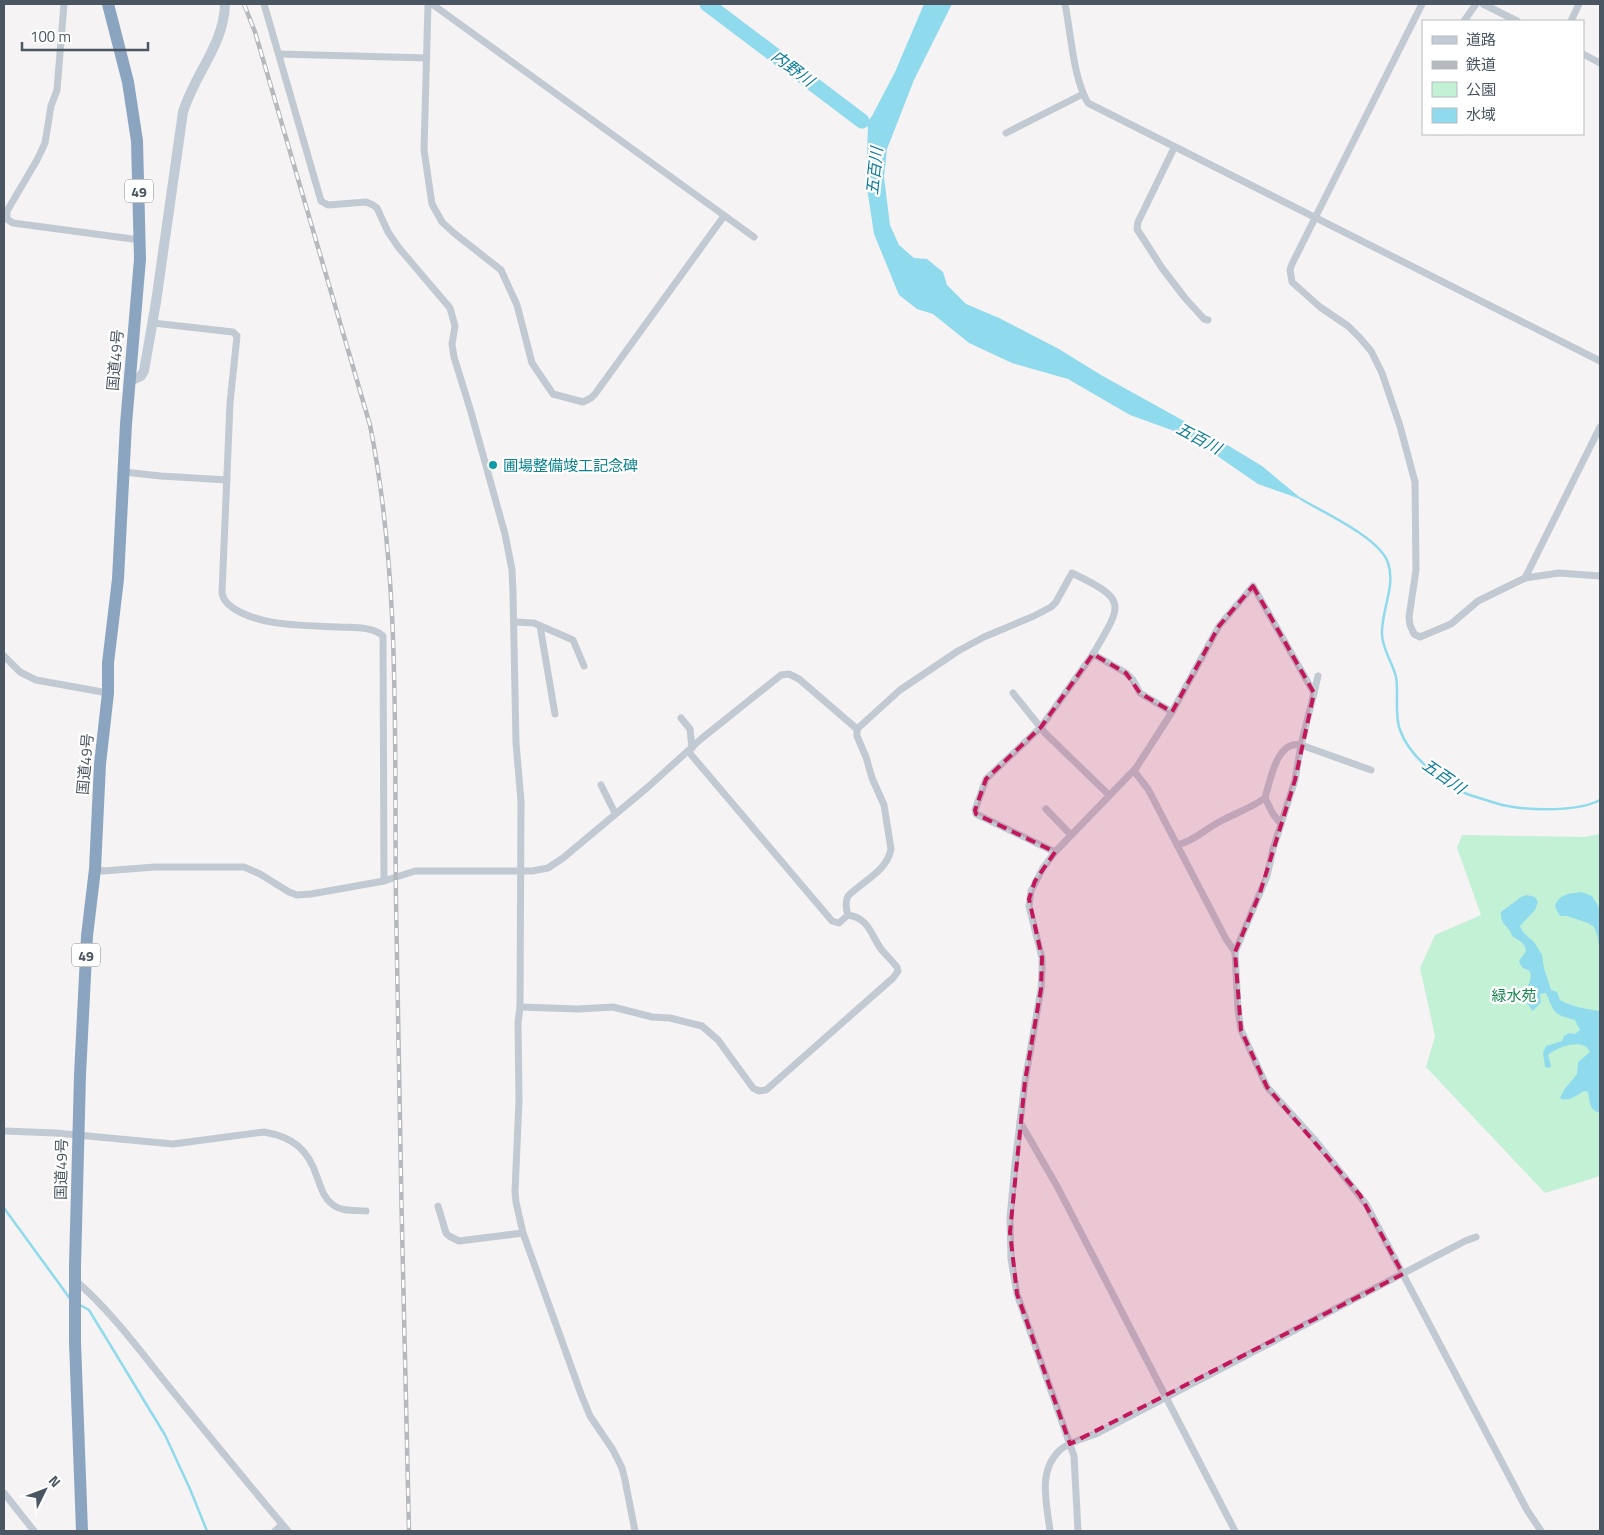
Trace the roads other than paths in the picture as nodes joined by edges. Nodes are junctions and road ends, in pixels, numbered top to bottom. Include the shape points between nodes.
1 (64, 4) edge
2 (108, 4) edge
3 (225, 4) edge
4 (264, 4) edge
5 (430, 4) edge
6 (1065, 4) edge
7 (1422, 4) edge
8 (1476, 4) edge
9 (1483, 4) edge
10 (1579, 4) edge
11 (1465, 20) edge
12 (1515, 20) edge
13 (1571, 20) edge
14 (279, 54) junction
15 (1584, 55) edge
16 (427, 58) junction
17 (1600, 63) edge
18 (1083, 94) junction
19 (1006, 133) dead end
20 (1174, 148) junction
21 (724, 216) junction
22 (1315, 218) junction
23 (754, 236) dead end
24 (140, 240) junction
25 (1208, 320) dead end
26 (153, 323) junction
27 (1600, 362) edge
28 (130, 381) junction
29 (1600, 427) edge
30 (124, 472) junction
31 (227, 480) junction
32 (1600, 576) edge
33 (1525, 578) junction
34 (515, 622) junction
35 (540, 626) junction
36 (1093, 654) junction
37 (4, 656) edge
38 (584, 666) dead end
39 (1318, 676) dead end
40 (108, 693) junction
41 (1014, 693) dead end
42 (1314, 693) junction
43 (1172, 712) junction
44 (555, 714) dead end
45 (681, 718) dead end
46 (1041, 728) junction
47 (857, 730) junction
48 (1301, 746) junction
49 (690, 749) junction
50 (1372, 770) dead end
51 (1134, 771) junction
52 (601, 785) dead end
53 (1109, 795) junction
54 (1265, 798) junction
55 (1046, 810) dead end
56 (616, 813) junction
57 (1281, 824) junction
58 (1071, 835) junction
59 (1177, 845) junction
60 (1055, 852) junction
61 (95, 869) junction
62 (520, 871) junction
63 (384, 881) junction
64 (848, 915) junction
65 (1235, 952) junction
66 (520, 1007) junction
67 (1020, 1121) junction
68 (4, 1131) edge
69 (78, 1136) junction
70 (438, 1206) dead end
71 (366, 1211) dead end
72 (523, 1233) junction
73 (1476, 1237) dead end
74 (1403, 1274) junction
75 (75, 1279) junction
76 (1166, 1397) junction
77 (1070, 1444) junction
78 (4, 1493) edge
79 (282, 1524) junction
80 (34, 1531) edge
81 (82, 1531) edge
82 (275, 1531) edge
83 (288, 1531) edge
84 (635, 1531) edge
85 (1050, 1531) edge
86 (1078, 1531) edge
87 (1235, 1531) edge
88 (1541, 1531) edge

1 - 24 street via 57,90 45,143 7,211 7,219 13,223
2 - 24 highway, 国道49号 / 49 via 128,82 137,141
3 - 26 main road via 219,40 193,85 183,112
4 - 14 street
5 - 16 street
5 - 21 street
6 - 18 street
7 - 22 street
8 - 11 street
9 - 12 street
10 - 13 street
14 - 16 street
14 - 34 street via 321,202 328,205 366,202 375,206 399,248 452,314 454,357 505,534 512,570
15 - 17 street
16 - 21 street via 424,150 432,204 442,222 501,270 517,305 532,363 556,396 583,402 596,394
18 - 19 street
18 - 20 street via 1088,103
20 - 22 street
20 - 25 street via 1137,230 1185,298 1204,320
21 - 23 street
22 - 27 street
22 - 33 street via 1292,264 1292,282 1360,338 1382,373 1416,482 1416,570 1409,617 1414,634 1420,637 1428,635 1451,624 1478,601
24 - 28 highway, 国道49号 / 49
26 - 28 main road via 144,371
26 - 31 street via 234,332 236,336
28 - 30 highway, 国道49号 / 49
29 - 33 street
30 - 31 street
30 - 40 highway, 国道49号 / 49
31 - 63 street via 222,593 225,602 255,618 283,624 364,628 378,631 383,636
32 - 33 street via 1559,573
34 - 35 street
34 - 62 street
35 - 38 street via 573,640
35 - 44 street
36 - 43 street via 1126,673 1140,693
36 - 46 street
36 - 47 street via 1114,617 1115,602 1106,591 1072,573 1050,607 958,651 900,690
37 - 40 street via 20,672 36,680
39 - 42 street
40 - 61 highway, 国道49号 / 49 via 100,764
41 - 46 street
42 - 43 street via 1253,586 1219,626
42 - 48 street
43 - 51 street
45 - 49 street via 690,729
46 - 53 street
46 - 60 street via 986,780 975,812
47 - 49 street via 799,679 784,674
47 - 64 street via 884,805 891,849 880,869 848,896
48 - 50 street
48 - 54 street via 1291,745 1281,753
48 - 57 street
49 - 56 street
49 - 64 street via 832,921 839,923
51 - 53 street
51 - 59 street via 1148,788
52 - 56 street
53 - 58 street
54 - 57 street
54 - 59 street
55 - 58 street
56 - 62 street via 553,865 540,870
57 - 65 street via 1267,876
58 - 60 street
59 - 65 street
60 - 67 street via 1035,881 1029,899 1042,972
61 - 63 street via 244,867 297,895
61 - 69 highway, 国道49号 / 49 via 88,936
62 - 63 street via 415,871
62 - 66 street
64 - 66 street via 870,929 883,952 897,967 897,974 762,1091 753,1088 718,1040 702,1026 613,1007
65 - 74 street via 1241,1030 1267,1087 1363,1200
66 - 72 street via 514,1192
67 - 76 street
67 - 77 street via 1010,1218 1011,1259 1020,1302
68 - 69 street
69 - 71 street via 173,1144 274,1133 305,1151 331,1204 351,1211
69 - 75 highway, 国道49号 / 49
70 - 72 street via 446,1233 460,1241
72 - 84 street via 580,1394 622,1468
73 - 74 street
74 - 76 street
74 - 88 street
75 - 79 street via 100,1304
75 - 81 highway, 国道49号 / 49
76 - 77 street
76 - 87 street
77 - 85 street via 1060,1450 1046,1475
77 - 86 street via 1075,1464
78 - 80 street
79 - 82 street
79 - 83 street

